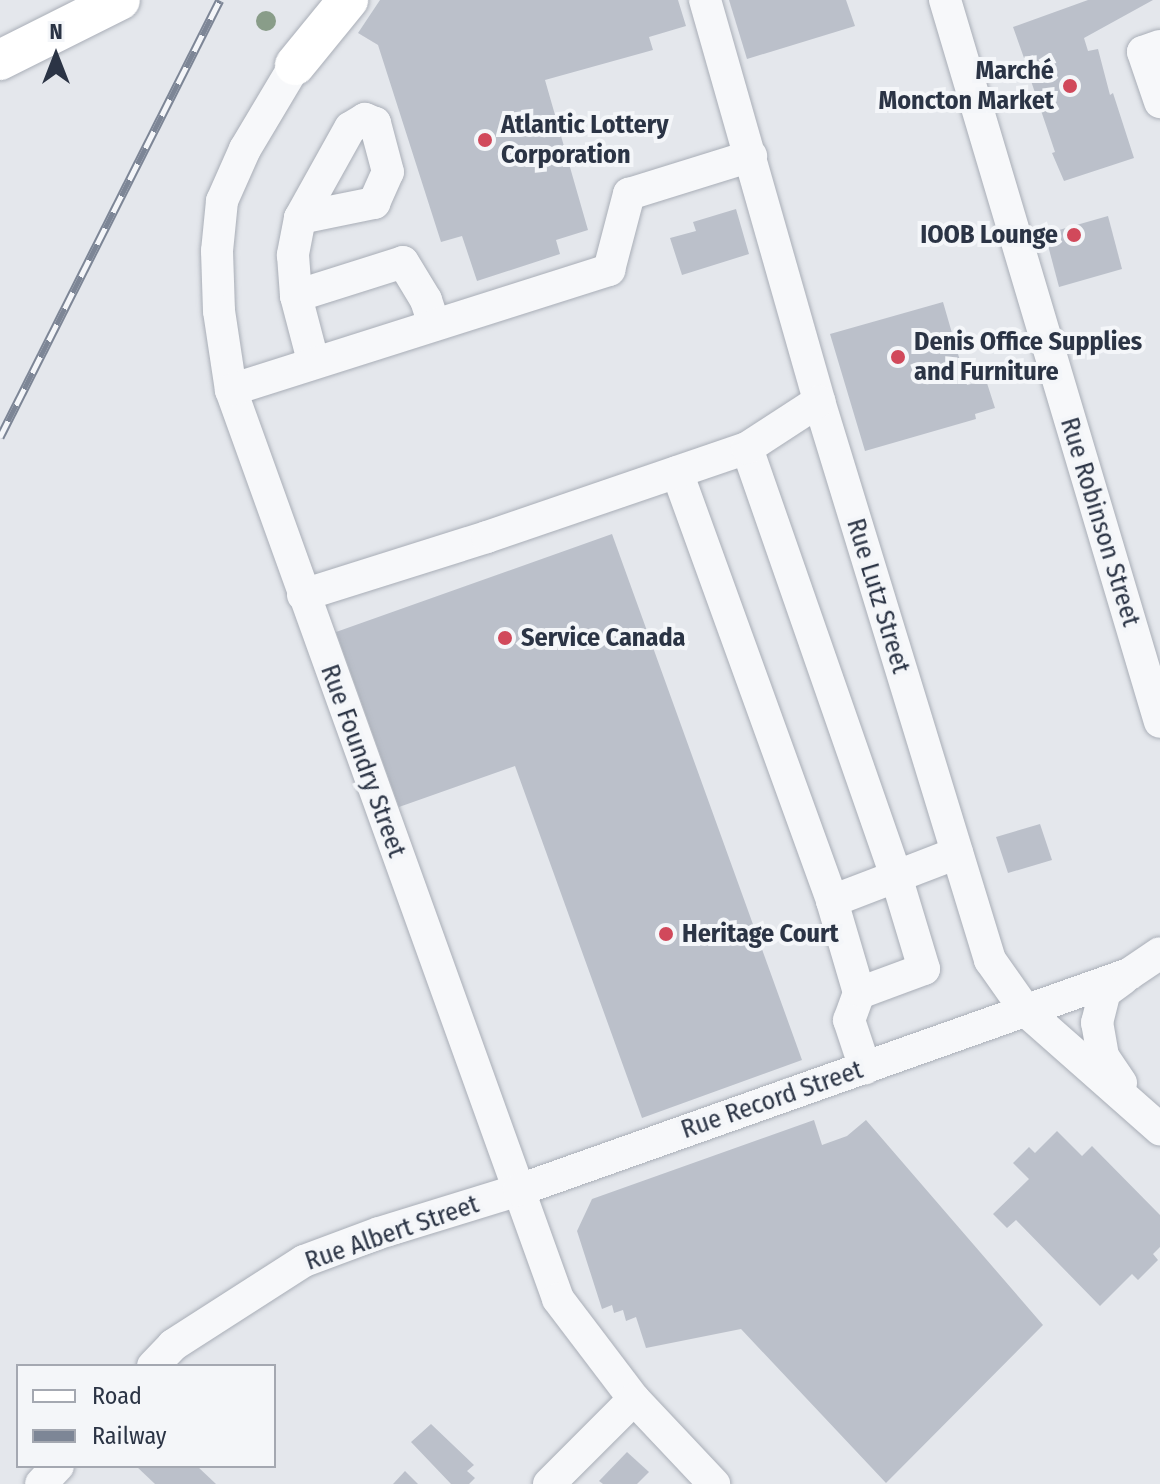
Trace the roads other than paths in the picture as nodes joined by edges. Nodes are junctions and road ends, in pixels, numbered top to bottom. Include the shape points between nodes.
1 (120, 0) edge
2 (334, 0) edge
3 (348, 0) edge
4 (705, 0) edge
5 (945, 0) edge
6 (1160, 46) edge
7 (0, 60) edge
8 (295, 65) junction
9 (1160, 102) edge
10 (751, 156) junction
11 (300, 218) dead end
12 (296, 296) junction
13 (434, 324) junction
14 (313, 361) junction
15 (231, 390) junction
16 (819, 401) junction
17 (747, 448) junction
18 (677, 472) junction
19 (303, 595) junction
20 (1160, 722) edge
21 (957, 853) junction
22 (896, 876) junction
23 (832, 901) junction
24 (1160, 953) edge
25 (1129, 974) junction
26 (859, 993) junction
27 (1026, 1011) junction
28 (865, 1068) junction
29 (1149, 1119) edge
30 (519, 1190) junction
31 (155, 1364) edge
32 (634, 1399) junction
33 (56, 1468) edge
34 (41, 1484) edge
35 (549, 1484) edge
36 (714, 1484) edge

1 - 7 main road
2 - 8 street, Rue Foundry Street
3 - 8 main road
4 - 10 street, Rue Lutz Street
5 - 20 street, Rue Robinson Street
6 - 9 street via 1143,52
8 - 15 street, Rue Foundry Street via 245,149 222,201 218,281
10 - 13 street via 629,194 609,270
10 - 16 street, Rue Lutz Street
11 - 12 street via 293,255
12 - 13 street via 403,262
12 - 14 street
13 - 14 street
14 - 15 street
15 - 19 street, Rue Foundry Street
16 - 17 street
16 - 21 street, Rue Lutz Street
17 - 18 street
17 - 22 street
18 - 19 street
18 - 23 street
19 - 30 street, Rue Foundry Street
21 - 22 street
21 - 27 street, Rue Lutz Street via 990,960
22 - 23 street
22 - 26 street via 924,969
23 - 26 street
24 - 25 street
25 - 27 street
25 - 29 street via 1105,992 1097,1023 1103,1056
26 - 28 street via 849,1020
27 - 28 street, Rue Record Street
27 - 29 street, Rue Lutz Street
28 - 30 street, Rue Record Street
30 - 31 street, Rue Albert Street via 304,1261 173,1345
30 - 32 street, Rue Foundry Street via 558,1299
32 - 35 street
32 - 36 street, Rue Foundry Street
33 - 34 street

